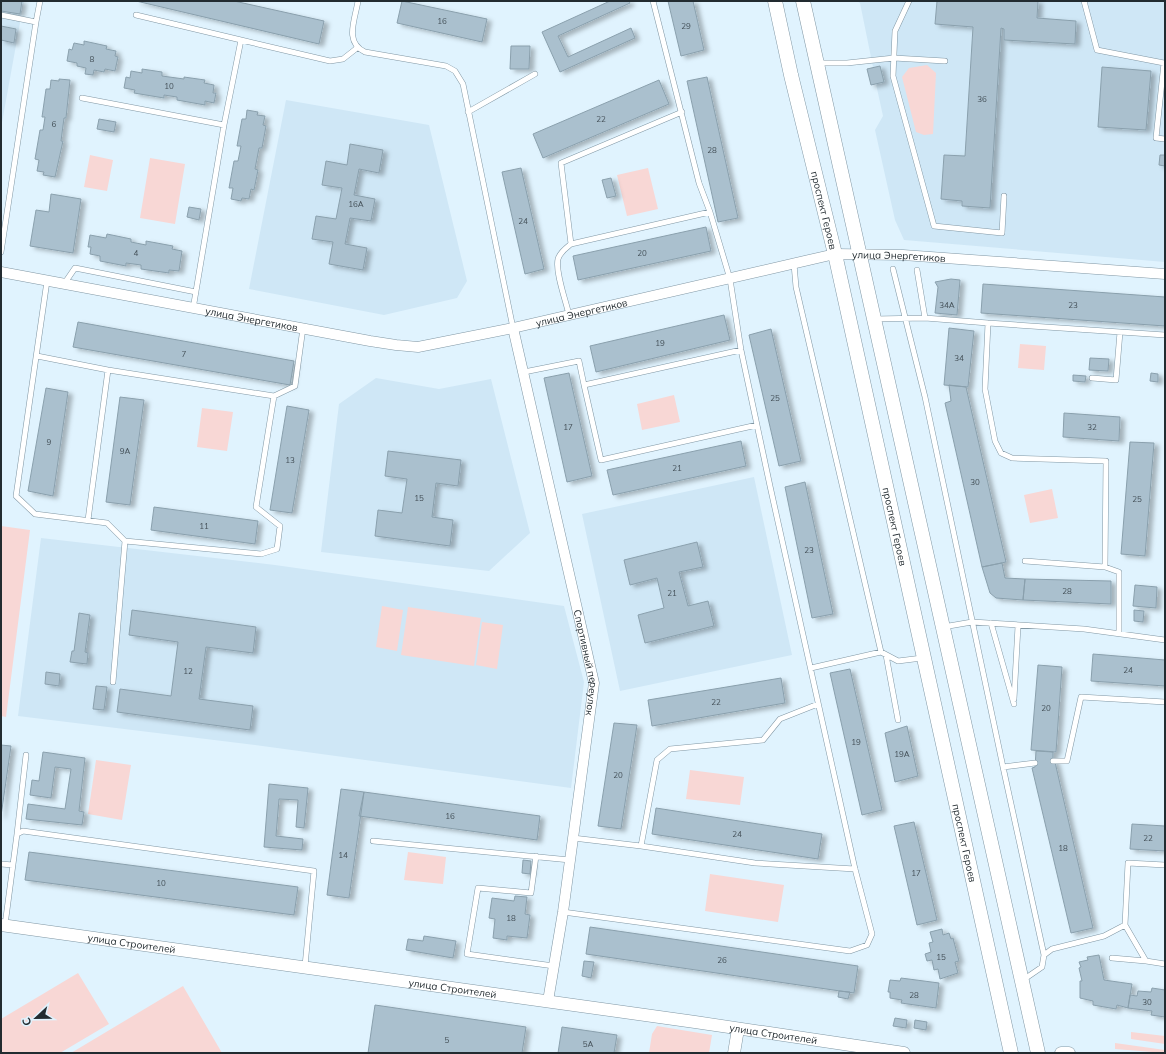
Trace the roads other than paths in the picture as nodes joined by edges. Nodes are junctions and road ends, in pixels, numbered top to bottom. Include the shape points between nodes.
1 (40, 1) edge
2 (358, 1) edge
3 (653, 1) edge
4 (775, 1) edge
5 (803, 1) edge
6 (909, 1) edge
7 (1084, 1) edge
8 (136, 15) dead end
9 (1, 16) edge
10 (36, 22) junction
11 (241, 40) junction
12 (357, 48) junction
13 (894, 58) junction
14 (945, 61) dead end
15 (817, 63) junction
16 (535, 74) dead end
17 (82, 98) dead end
18 (468, 112) junction
19 (682, 112) junction
20 (224, 125) junction
21 (1165, 139) edge
22 (1004, 196) dead end
23 (710, 212) junction
24 (571, 244) junction
25 (1, 252) edge
26 (835, 254) junction
27 (860, 254) junction
28 (794, 264) junction
29 (893, 270) dead end
30 (916, 270) dead end
31 (1, 272) edge
32 (1165, 274) edge
33 (730, 279) junction
34 (47, 281) junction
35 (64, 284) junction
36 (196, 292) junction
37 (193, 309) junction
38 (570, 315) junction
39 (906, 317) junction
40 (925, 318) junction
41 (874, 319) junction
42 (988, 323) junction
43 (302, 328) junction
44 (513, 328) junction
45 (1120, 332) junction
46 (1165, 335) edge
47 (741, 350) junction
48 (37, 356) junction
49 (108, 370) junction
50 (524, 372) junction
51 (1092, 378) dead end
52 (584, 385) junction
53 (274, 396) junction
54 (757, 425) junction
55 (88, 520) junction
56 (125, 541) junction
57 (1025, 561) dead end
58 (1105, 567) junction
59 (972, 622) junction
60 (991, 624) junction
61 (1018, 626) junction
62 (942, 627) junction
63 (1119, 633) junction
64 (1165, 640) edge
65 (884, 653) junction
66 (925, 657) junction
67 (811, 668) junction
68 (113, 682) dead end
69 (1165, 702) edge
70 (818, 704) junction
71 (898, 720) dead end
72 (26, 755) dead end
73 (1053, 760) dead end
74 (1035, 763) dead end
75 (1003, 767) junction
76 (17, 834) junction
77 (573, 838) junction
78 (373, 841) dead end
79 (641, 846) junction
80 (536, 856) junction
81 (570, 860) junction
82 (1, 864) edge
83 (13, 865) junction
84 (1165, 865) edge
85 (855, 869) junction
86 (563, 912) junction
87 (1125, 925) junction
88 (3, 926) edge
89 (1044, 955) junction
90 (1112, 958) dead end
91 (1146, 961) junction
92 (1165, 964) edge
93 (554, 966) junction
94 (304, 968) junction
95 (1021, 981) junction
96 (548, 1002) junction
97 (738, 1029) junction
98 (734, 1053) edge
99 (904, 1053) edge
100 (1011, 1053) edge
101 (1038, 1053) edge
102 (1060, 1053) edge
103 (1069, 1053) edge

1 - 10 lane
2 - 12 lane via 352,36
3 - 19 lane
4 - 26 main road, проспект Героев
5 - 15 main road
6 - 13 lane via 895,31
7 - 21 lane via 1097,50 1164,63 1156,138
8 - 11 lane
9 - 10 lane
10 - 25 lane
11 - 12 lane via 330,61 343,59
11 - 20 lane
12 - 18 lane via 365,52 446,66 455,71 463,84
13 - 14 lane
13 - 15 lane via 848,64
13 - 22 lane via 894,76 934,226 1002,233
15 - 27 main road
16 - 18 lane
17 - 20 lane
18 - 44 lane
19 - 23 lane via 699,183
19 - 24 lane via 561,163
20 - 36 lane
23 - 24 lane
23 - 33 lane
24 - 38 lane via 558,258
26 - 27 street, улица Энергетиков
26 - 28 street, улица Энергетиков
26 - 66 main road, проспект Героев
27 - 32 street, улица Энергетиков
27 - 41 main road
28 - 33 street, улица Энергетиков
28 - 65 lane via 796,287
29 - 39 lane
30 - 40 lane
31 - 34 street, улица Энергетиков
33 - 38 street, улица Энергетиков
33 - 47 lane
34 - 35 street, улица Энергетиков
34 - 48 lane
35 - 36 lane via 75,268
35 - 37 street, улица Энергетиков
36 - 37 lane
37 - 43 street, улица Энергетиков
38 - 44 street, улица Энергетиков
39 - 40 lane
39 - 41 lane
39 - 59 lane
40 - 42 lane
41 - 62 main road
42 - 45 lane
42 - 58 lane via 985,389 1001,453 1012,458 1106,461
43 - 44 street, улица Энергетиков via 396,345 418,346
43 - 53 lane via 295,386
44 - 50 street, Спортивный переулок
45 - 46 lane
45 - 51 lane via 1116,380
47 - 52 lane
47 - 54 lane
48 - 49 lane
48 - 55 lane via 16,496 35,514
49 - 53 lane
49 - 55 lane
50 - 52 lane via 579,360
50 - 77 street, Спортивный переулок via 594,683
52 - 54 lane via 601,460
53 - 56 lane via 256,507 280,526 277,549 261,554
54 - 67 lane
55 - 56 lane via 107,523
56 - 68 lane
57 - 58 lane
58 - 63 lane via 1119,572
59 - 60 lane
59 - 62 lane
59 - 75 lane
60 - 61 lane
60 - 61 lane via 1014,704
61 - 63 lane
62 - 95 main road
63 - 64 lane
65 - 66 lane via 898,661
65 - 67 lane
65 - 71 lane
66 - 100 main road, проспект Героев
67 - 70 lane
69 - 73 lane via 1081,697 1067,760
70 - 79 lane via 780,719 763,740 670,749 657,760
70 - 85 lane
72 - 76 lane
74 - 75 lane
75 - 89 lane
76 - 83 lane
76 - 94 lane via 23,831 314,871
77 - 79 lane
77 - 81 street, Спортивный переулок
78 - 80 lane
79 - 85 lane via 755,863
80 - 81 lane
80 - 93 lane via 531,893 478,888 467,954
81 - 86 street, Спортивный переулок
82 - 83 lane
83 - 88 lane
84 - 87 lane via 1128,863
85 - 86 lane via 872,934 867,945 850,951
86 - 93 street, Спортивный переулок
87 - 89 lane via 1104,936 1052,949
87 - 91 lane
88 - 94 street, улица Строителей
89 - 95 lane via 1042,967
90 - 91 lane
91 - 92 lane
93 - 96 street, Спортивный переулок
94 - 96 street, улица Строителей
95 - 101 main road
96 - 97 street, улица Строителей
97 - 98 street
97 - 99 street, улица Строителей
102 - 103 street

